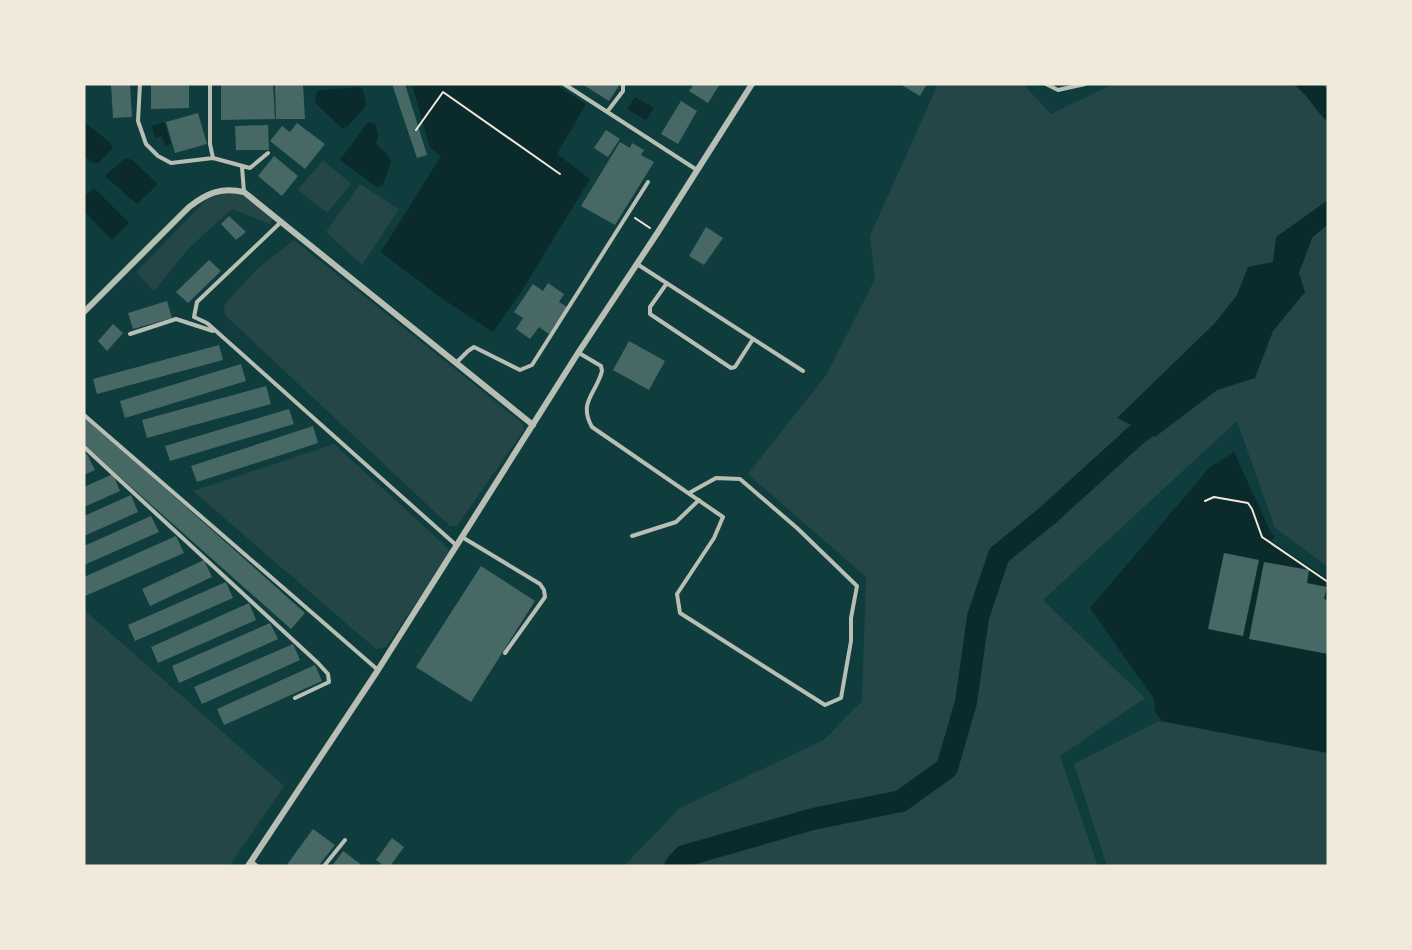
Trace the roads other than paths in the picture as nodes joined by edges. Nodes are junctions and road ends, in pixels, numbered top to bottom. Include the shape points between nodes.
1 (140, 84) edge
2 (210, 84) edge
3 (564, 84) edge
4 (623, 84) edge
5 (752, 84) edge
6 (1046, 84) edge
7 (1085, 84) edge
8 (1073, 85) edge
9 (608, 112) junction
10 (268, 153) dead end
11 (213, 158) junction
12 (242, 167) junction
13 (698, 170) junction
14 (648, 182) dead end
15 (244, 192) junction
16 (281, 222) junction
17 (637, 264) junction
18 (667, 283) junction
19 (84, 312) edge
20 (214, 331) junction
21 (130, 334) dead end
22 (753, 339) junction
23 (578, 353) junction
24 (456, 363) junction
25 (803, 371) dead end
26 (84, 415) edge
27 (533, 425) junction
28 (84, 447) edge
29 (689, 493) junction
30 (699, 500) junction
31 (632, 536) dead end
32 (462, 537) junction
33 (456, 545) junction
34 (505, 653) dead end
35 (378, 670) junction
36 (295, 698) dead end
37 (345, 840) dead end
38 (252, 864) edge
39 (324, 866) edge

1 - 11 lane via 138,121 146,144 171,163
2 - 11 lane
3 - 9 lane
4 - 9 lane via 623,91
5 - 13 street
6 - 8 lane via 1058,90
7 - 8 lane
9 - 13 lane
10 - 12 lane via 250,168
11 - 12 lane
12 - 15 lane
13 - 17 street
14 - 24 lane via 532,365 520,370 474,347
15 - 16 street
15 - 19 street via 221,189 204,195
16 - 20 lane via 197,302 194,317
16 - 24 street
17 - 18 lane
17 - 23 street
18 - 22 lane
18 - 22 lane via 650,307 650,314 731,368
20 - 21 lane via 176,319
20 - 33 lane
22 - 25 lane
23 - 27 street
23 - 29 lane via 601,366 602,371 585,411 592,427
24 - 27 street
26 - 35 lane
27 - 32 street
28 - 36 lane via 328,674 329,682
29 - 30 lane
29 - 30 lane via 716,478 740,479 857,586 841,698 825,705 680,613 677,594 714,538 723,517
30 - 31 lane via 676,522
32 - 33 street
32 - 34 lane via 544,590 545,597
33 - 35 street
35 - 38 street
37 - 39 lane

